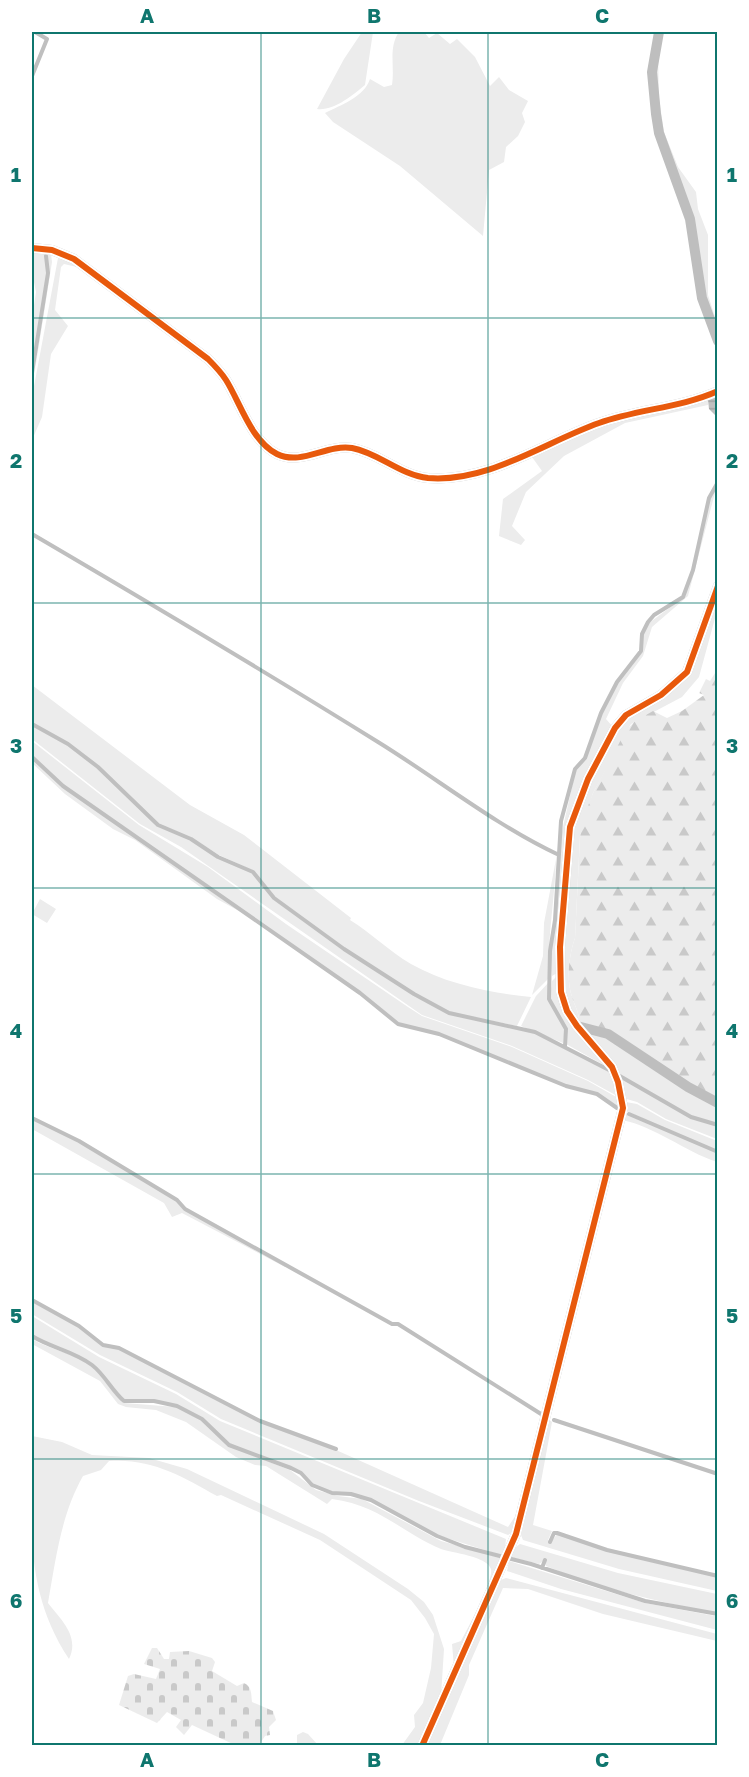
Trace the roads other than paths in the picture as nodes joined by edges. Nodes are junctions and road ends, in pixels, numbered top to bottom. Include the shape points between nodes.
1 (658, 32) edge
2 (32, 248) edge
3 (717, 341) edge
4 (717, 391) edge
5 (717, 586) edge
6 (577, 1026) junction
7 (717, 1103) edge
8 (422, 1746) edge

1 - 3 street via 652,72 659,133 690,219 702,298
2 - 4 street via 52,250 74,259 208,359 224,377 262,441 275,453 290,458 354,448 408,474 429,478 459,476 490,469 599,423 699,399
5 - 6 street via 687,672 661,695 626,715 615,728 575,810 566,853 559,972 567,1011
6 - 7 street via 608,1034
6 - 8 street via 612,1067 622,1108 516,1534

